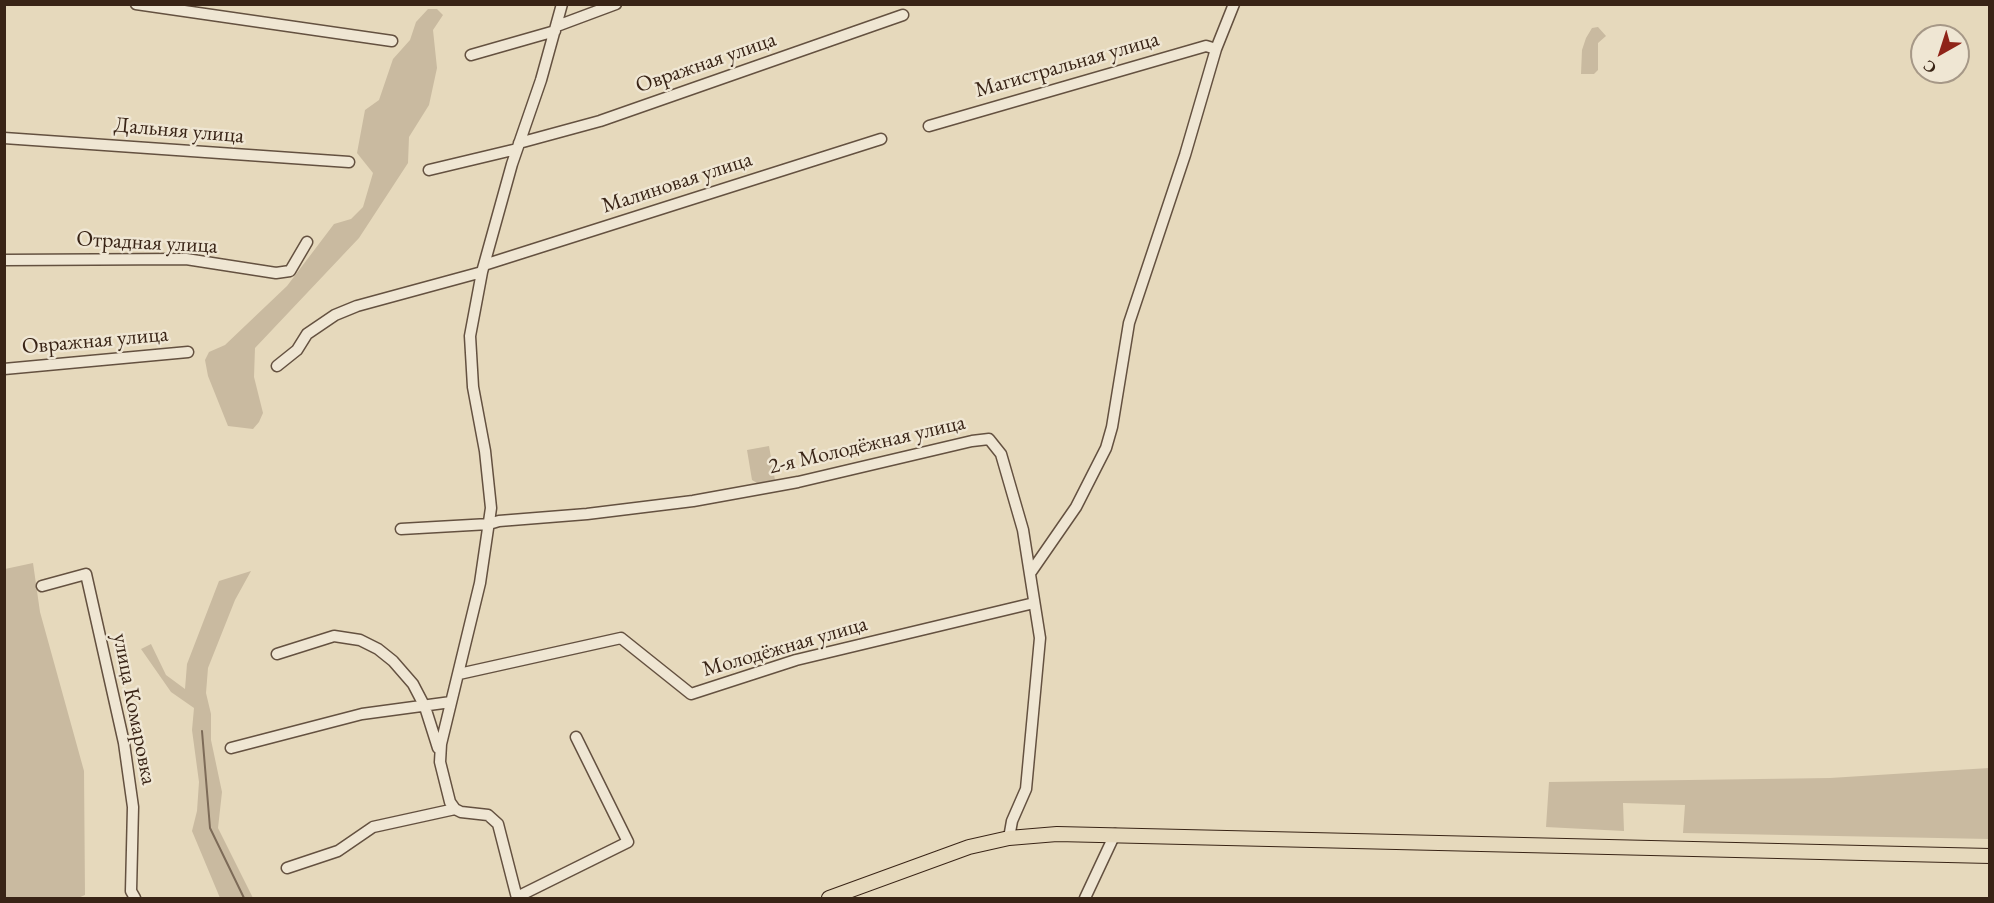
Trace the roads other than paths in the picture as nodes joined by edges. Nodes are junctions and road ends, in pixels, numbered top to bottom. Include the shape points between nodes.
1 (136, 4) edge
2 (562, 4) edge
3 (616, 4) edge
4 (1234, 4) edge
5 (903, 15) dead end
6 (556, 29) junction
7 (392, 41) dead end
8 (1216, 49) junction
9 (471, 55) dead end
10 (929, 126) dead end
11 (4, 138) edge
12 (881, 139) dead end
13 (518, 146) junction
14 (349, 162) dead end
15 (429, 170) dead end
16 (307, 242) dead end
17 (4, 260) edge
18 (483, 269) junction
19 (188, 352) dead end
20 (278, 366) dead end
21 (4, 369) edge
22 (489, 524) junction
23 (401, 529) dead end
24 (1031, 572) junction
25 (42, 586) dead end
26 (1034, 603) junction
27 (277, 654) dead end
28 (459, 674) junction
29 (451, 702) junction
30 (425, 707) junction
31 (576, 736) dead end
32 (231, 748) dead end
33 (440, 762) junction
34 (455, 809) junction
35 (1115, 834) junction
36 (1009, 838) junction
37 (1989, 856) edge
38 (287, 868) dead end
39 (135, 898) edge
40 (517, 898) edge
41 (829, 898) edge
42 (1085, 898) edge

1 - 7 street
2 - 6 street
3 - 6 street
4 - 8 street
5 - 13 street, Овражная улица
6 - 9 street
6 - 13 street
8 - 10 street, Магистральная улица via 1206,46
8 - 24 street via 1129,323 1106,448 1076,507
11 - 14 street, Дальняя улица
12 - 18 street, Малиновая улица
13 - 15 street, Овражная улица
13 - 18 street
16 - 17 street, Отрадная улица via 290,271 276,273 186,260
18 - 20 street, Малиновая улица via 335,315 307,334 297,350
18 - 22 street via 470,336 473,387 490,489
19 - 21 street, Овражная улица
22 - 23 street, 2-я Молодёжная улица
22 - 24 street, 2-я Молодёжная улица via 693,501 989,439 1001,454
22 - 28 street
24 - 26 street, 2-я Молодёжная улица
25 - 39 street, улица Комаровка via 86,574 124,743 133,807 131,891
26 - 28 street, Молодёжная улица via 796,660 691,694 621,638
26 - 36 street, 2-я Молодёжная улица via 1040,638 1026,789
27 - 30 street via 334,636 360,640 393,661 413,684
28 - 29 street
29 - 30 street
29 - 33 street
30 - 32 street via 362,714
30 - 33 street
31 - 40 street via 628,842
33 - 34 street
34 - 38 street via 373,827 338,851
34 - 40 street via 488,815 498,824
35 - 36 main road
35 - 37 main road
35 - 42 street
36 - 41 main road via 959,850

